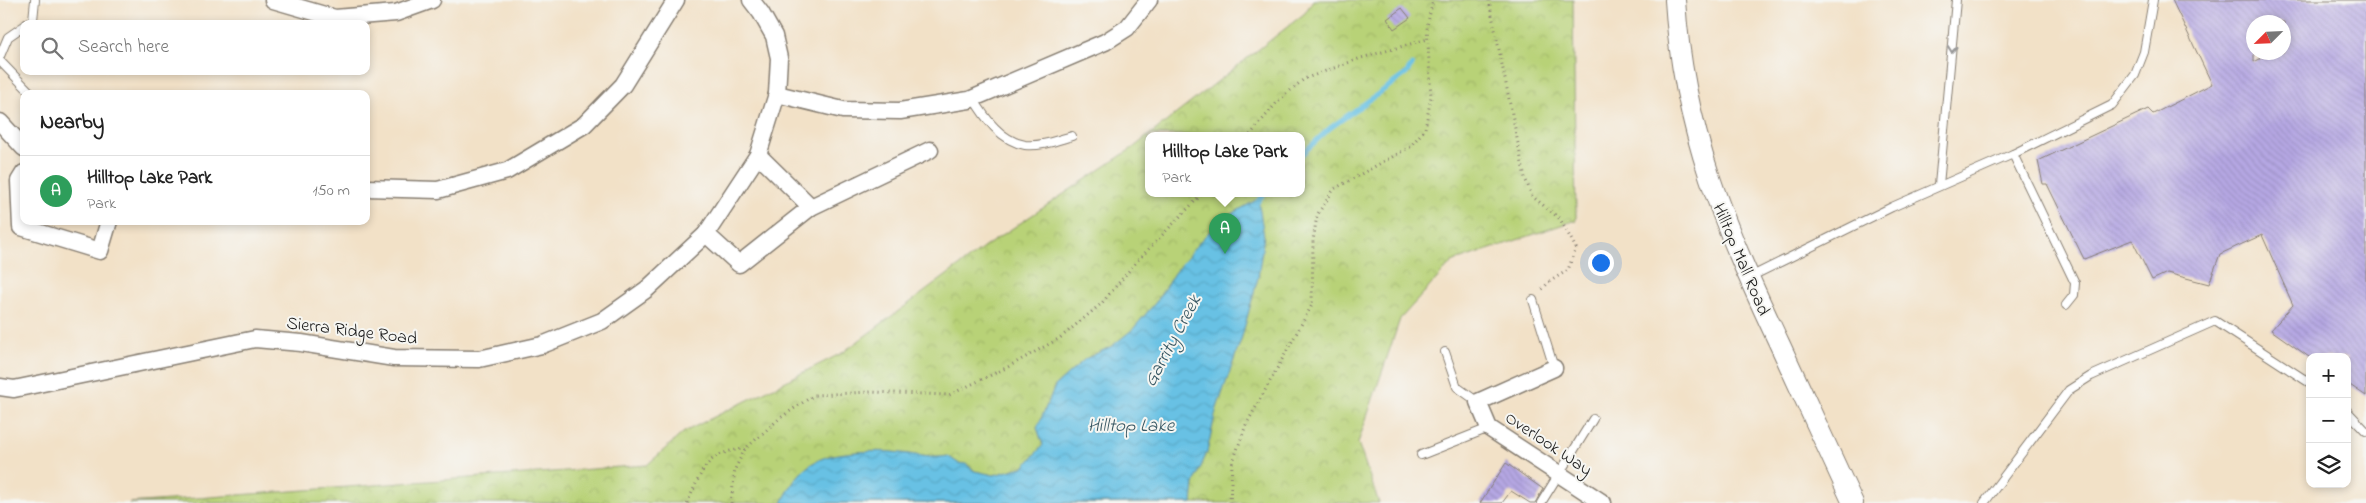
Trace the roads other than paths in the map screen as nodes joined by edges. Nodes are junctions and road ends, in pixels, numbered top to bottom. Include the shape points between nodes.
1 (35, 0) edge
2 (273, 0) edge
3 (432, 0) edge
4 (676, 0) edge
5 (751, 0) edge
6 (1149, 0) edge
7 (1675, 0) edge
8 (1956, 0) edge
9 (2152, 0) edge
10 (32, 20) edge
11 (20, 29) edge
12 (0, 56) edge
13 (0, 61) edge
14 (28, 90) edge
15 (777, 94) junction
16 (973, 98) junction
17 (0, 122) edge
18 (1072, 136) dead end
19 (20, 144) edge
20 (930, 150) dead end
21 (2013, 154) junction
22 (758, 156) junction
23 (20, 179) edge
24 (1939, 185) junction
25 (370, 188) edge
26 (20, 204) edge
27 (811, 207) junction
28 (21, 225) edge
29 (108, 225) edge
30 (706, 234) junction
31 (1748, 278) junction
32 (1533, 300) road end
33 (2066, 305) dead end
34 (1445, 352) dead end
35 (1554, 368) joint
36 (2306, 380) edge
37 (0, 387) edge
38 (1478, 402) junction
39 (2351, 415) edge
40 (1593, 420) dead end
41 (1490, 428) junction
42 (2366, 431) edge
43 (1421, 455) dead end
44 (1559, 474) junction
45 (1542, 503) edge
46 (1603, 503) edge
47 (1853, 503) edge
48 (1984, 503) edge

1 - 10 lane
2 - 3 street via 336,18 396,13
4 - 25 street via 623,85 584,125 507,171 438,190
5 - 15 street, Sierra Ridge Road via 774,36 779,58
6 - 16 street via 1127,28 1105,42
7 - 31 street, Hilltop Mall Road via 1684,76 1697,137 1724,223
8 -> 24 lane
9 - 21 lane via 2144,52 2136,75 2112,104
11 - 12 lane via 8,37
13 - 14 lane
15 - 16 street via 843,110 900,111
15 - 22 street, Sierra Ridge Road
16 - 18 lane via 997,130 1025,145
17 - 19 street
20 - 27 street
21 - 24 lane
21 - 33 lane via 2075,283 2074,295
22 - 27 street
22 - 30 street, Sierra Ridge Road
23 - 26 street
24 - 31 lane
27 - 30 street via 739,264
28 - 29 street via 100,251
30 - 37 street, Sierra Ridge Road via 646,289 602,321 542,345 479,359 394,358 301,342 255,339 14,389
31 - 47 street, Hilltop Mall Road
32 - 35 lane
34 - 38 lane via 1457,387
35 - 38 street, Overlook Way
36 - 48 lane via 2215,321 2091,376 2069,390
38 - 41 street, Overlook Way
39 - 42 lane
40 - 44 lane
41 - 43 lane
41 - 44 street, Overlook Way
44 - 45 lane
44 - 46 street, Overlook Way

